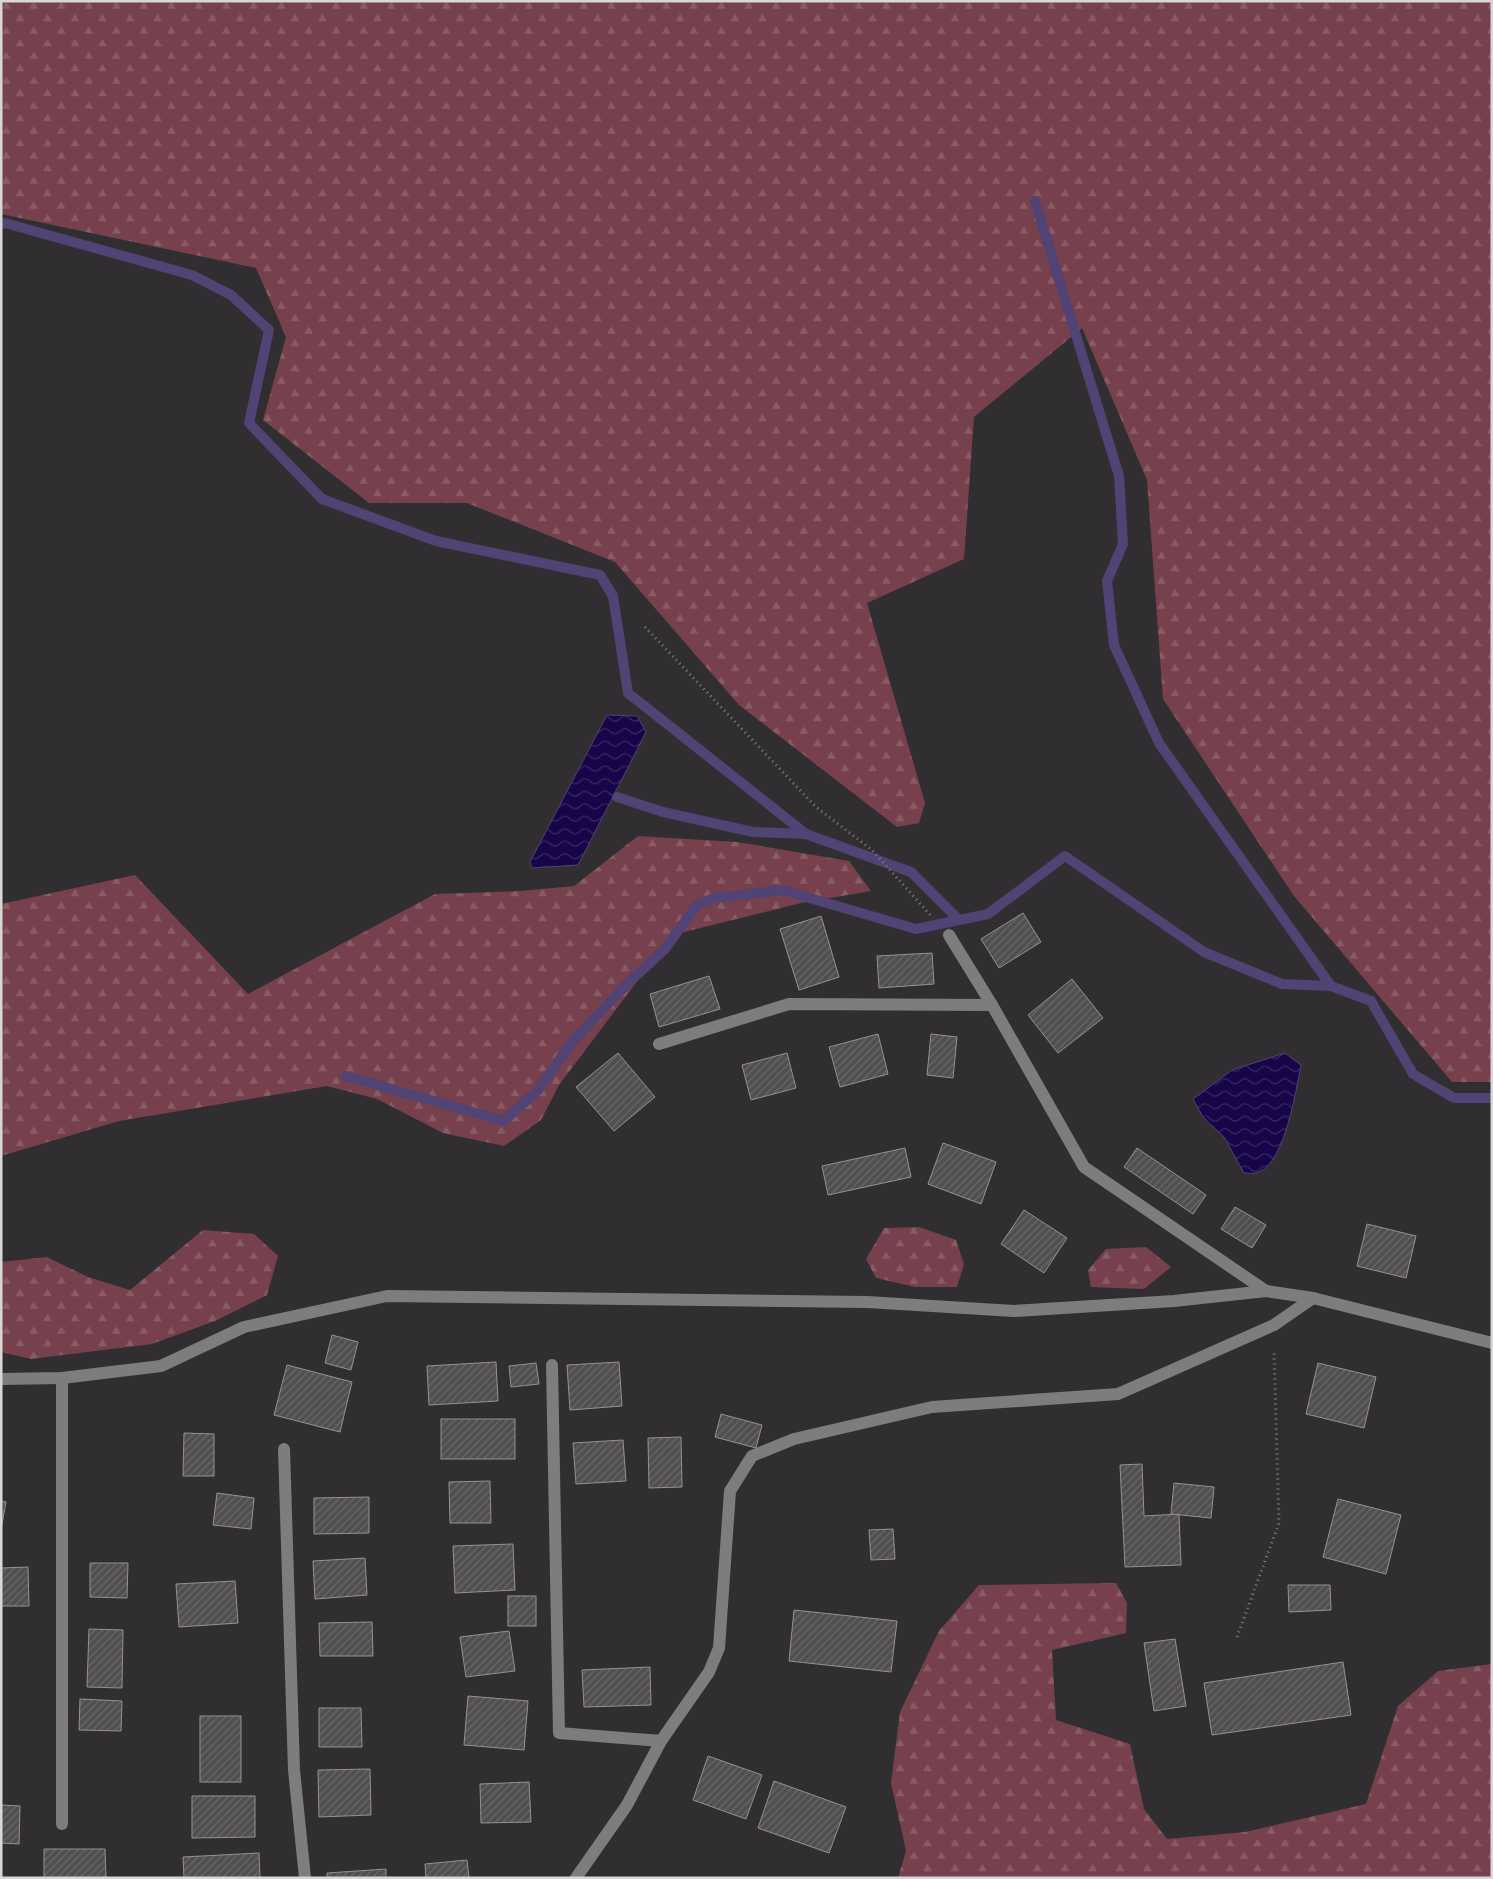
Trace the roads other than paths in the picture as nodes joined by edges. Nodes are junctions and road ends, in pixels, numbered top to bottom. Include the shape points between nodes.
1 (949, 935) road end
2 (992, 1005) junction
3 (658, 1044) dead end
4 (1266, 1291) junction
5 (1313, 1298) junction
6 (1492, 1343) edge
7 (552, 1365) dead end
8 (62, 1378) junction
9 (1, 1379) edge
10 (284, 1449) dead end
11 (662, 1741) junction
12 (62, 1824) dead end
13 (304, 1878) edge
14 (576, 1878) edge

1 - 2 street
2 - 3 street via 790,1004
2 - 4 street via 1084,1167
4 - 5 street
4 - 8 street via 1174,1301 1014,1311 867,1302 387,1296 244,1327 161,1366
5 - 6 street
5 - 11 street via 1274,1325 1118,1394 932,1407 794,1439 752,1456 730,1491 718,1648 709,1672
7 - 11 street via 558,1732
8 - 9 street
8 - 12 street
10 - 13 street via 294,1770
11 - 14 street via 627,1805

